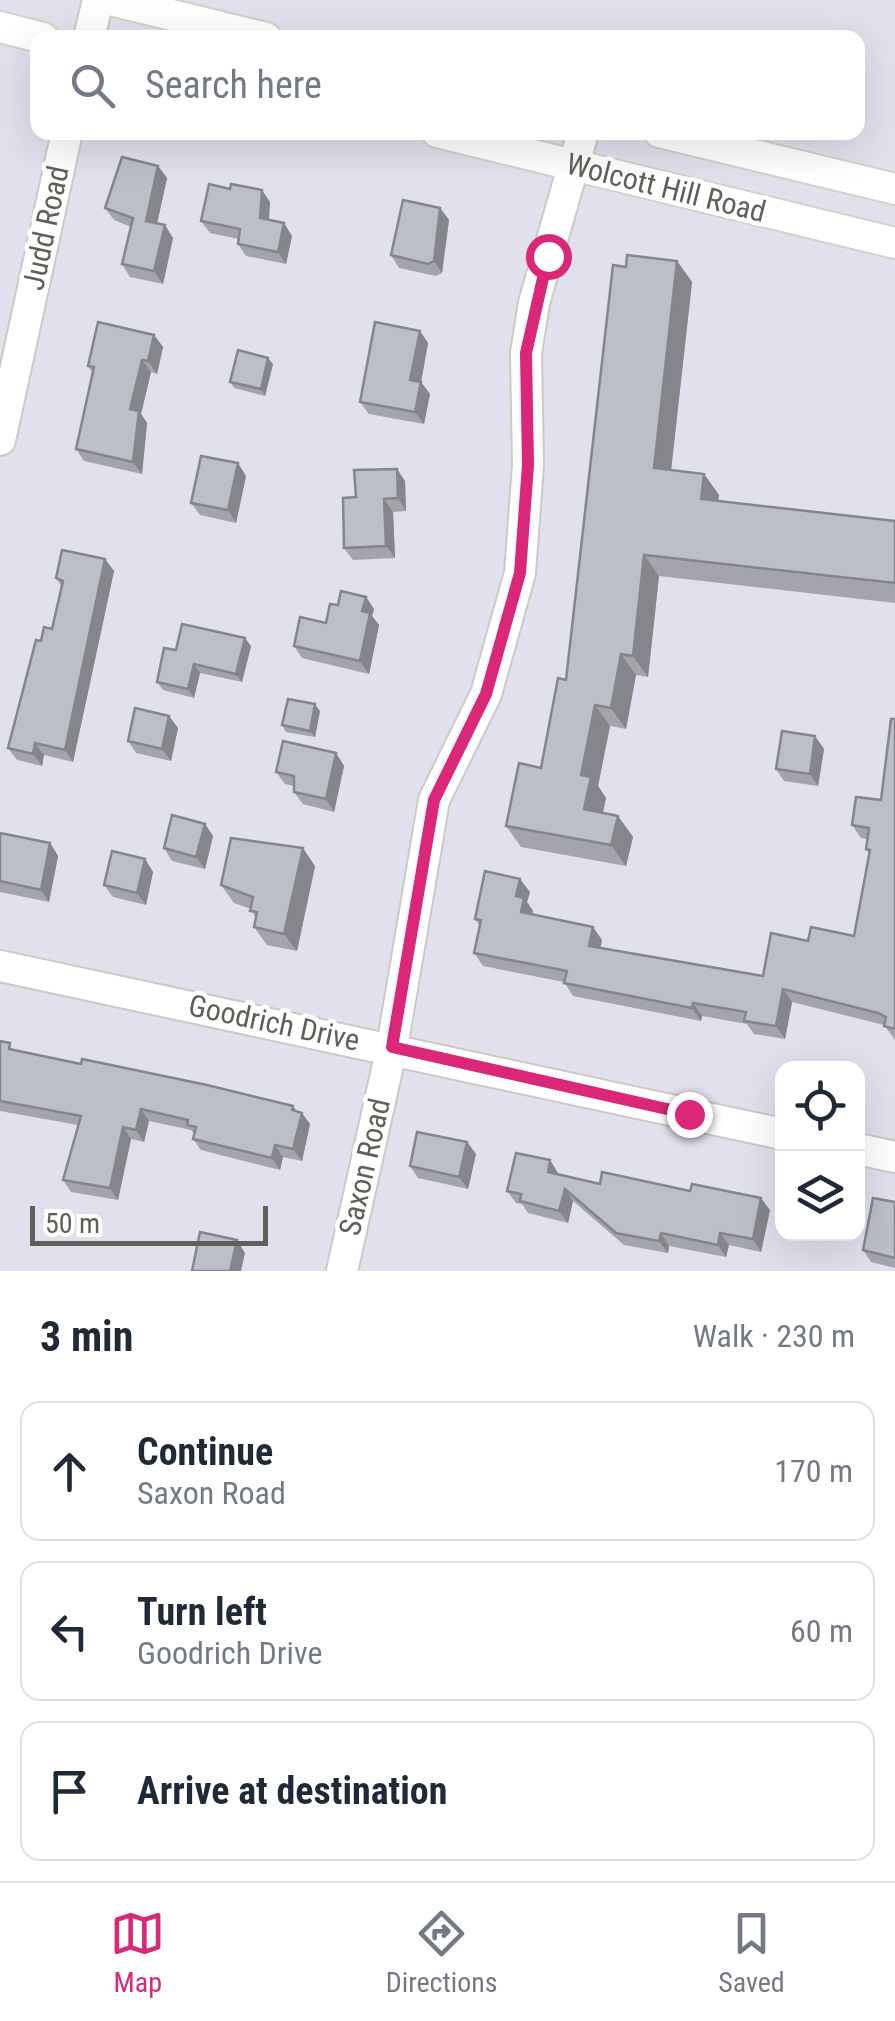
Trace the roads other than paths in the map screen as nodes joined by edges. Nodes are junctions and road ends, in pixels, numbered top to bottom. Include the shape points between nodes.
1 (98, 0) edge
2 (110, 0) edge
3 (0, 27) edge
4 (92, 30) edge
5 (233, 30) edge
6 (30, 34) edge
7 (64, 140) edge
8 (469, 140) edge
9 (581, 140) edge
10 (692, 140) edge
11 (575, 166) junction
12 (895, 189) edge
13 (895, 243) edge
14 (0, 440) edge
15 (0, 966) edge
16 (392, 1047) junction
17 (775, 1132) edge
18 (865, 1151) edge
19 (895, 1157) edge
20 (342, 1271) edge

1 - 4 street
2 - 5 street
3 - 6 street
7 - 14 street, Judd Road
8 - 11 street, Wolcott Hill Road
9 - 11 street, Saxon Road
10 - 12 street, Wolcott Hill Road
11 - 13 street, Wolcott Hill Road
11 - 16 street, Saxon Road via 526,353 528,465 520,573 486,694 434,800
15 - 16 street, Goodrich Drive
16 - 17 street, Goodrich Drive
16 - 20 street, Saxon Road
18 - 19 street

